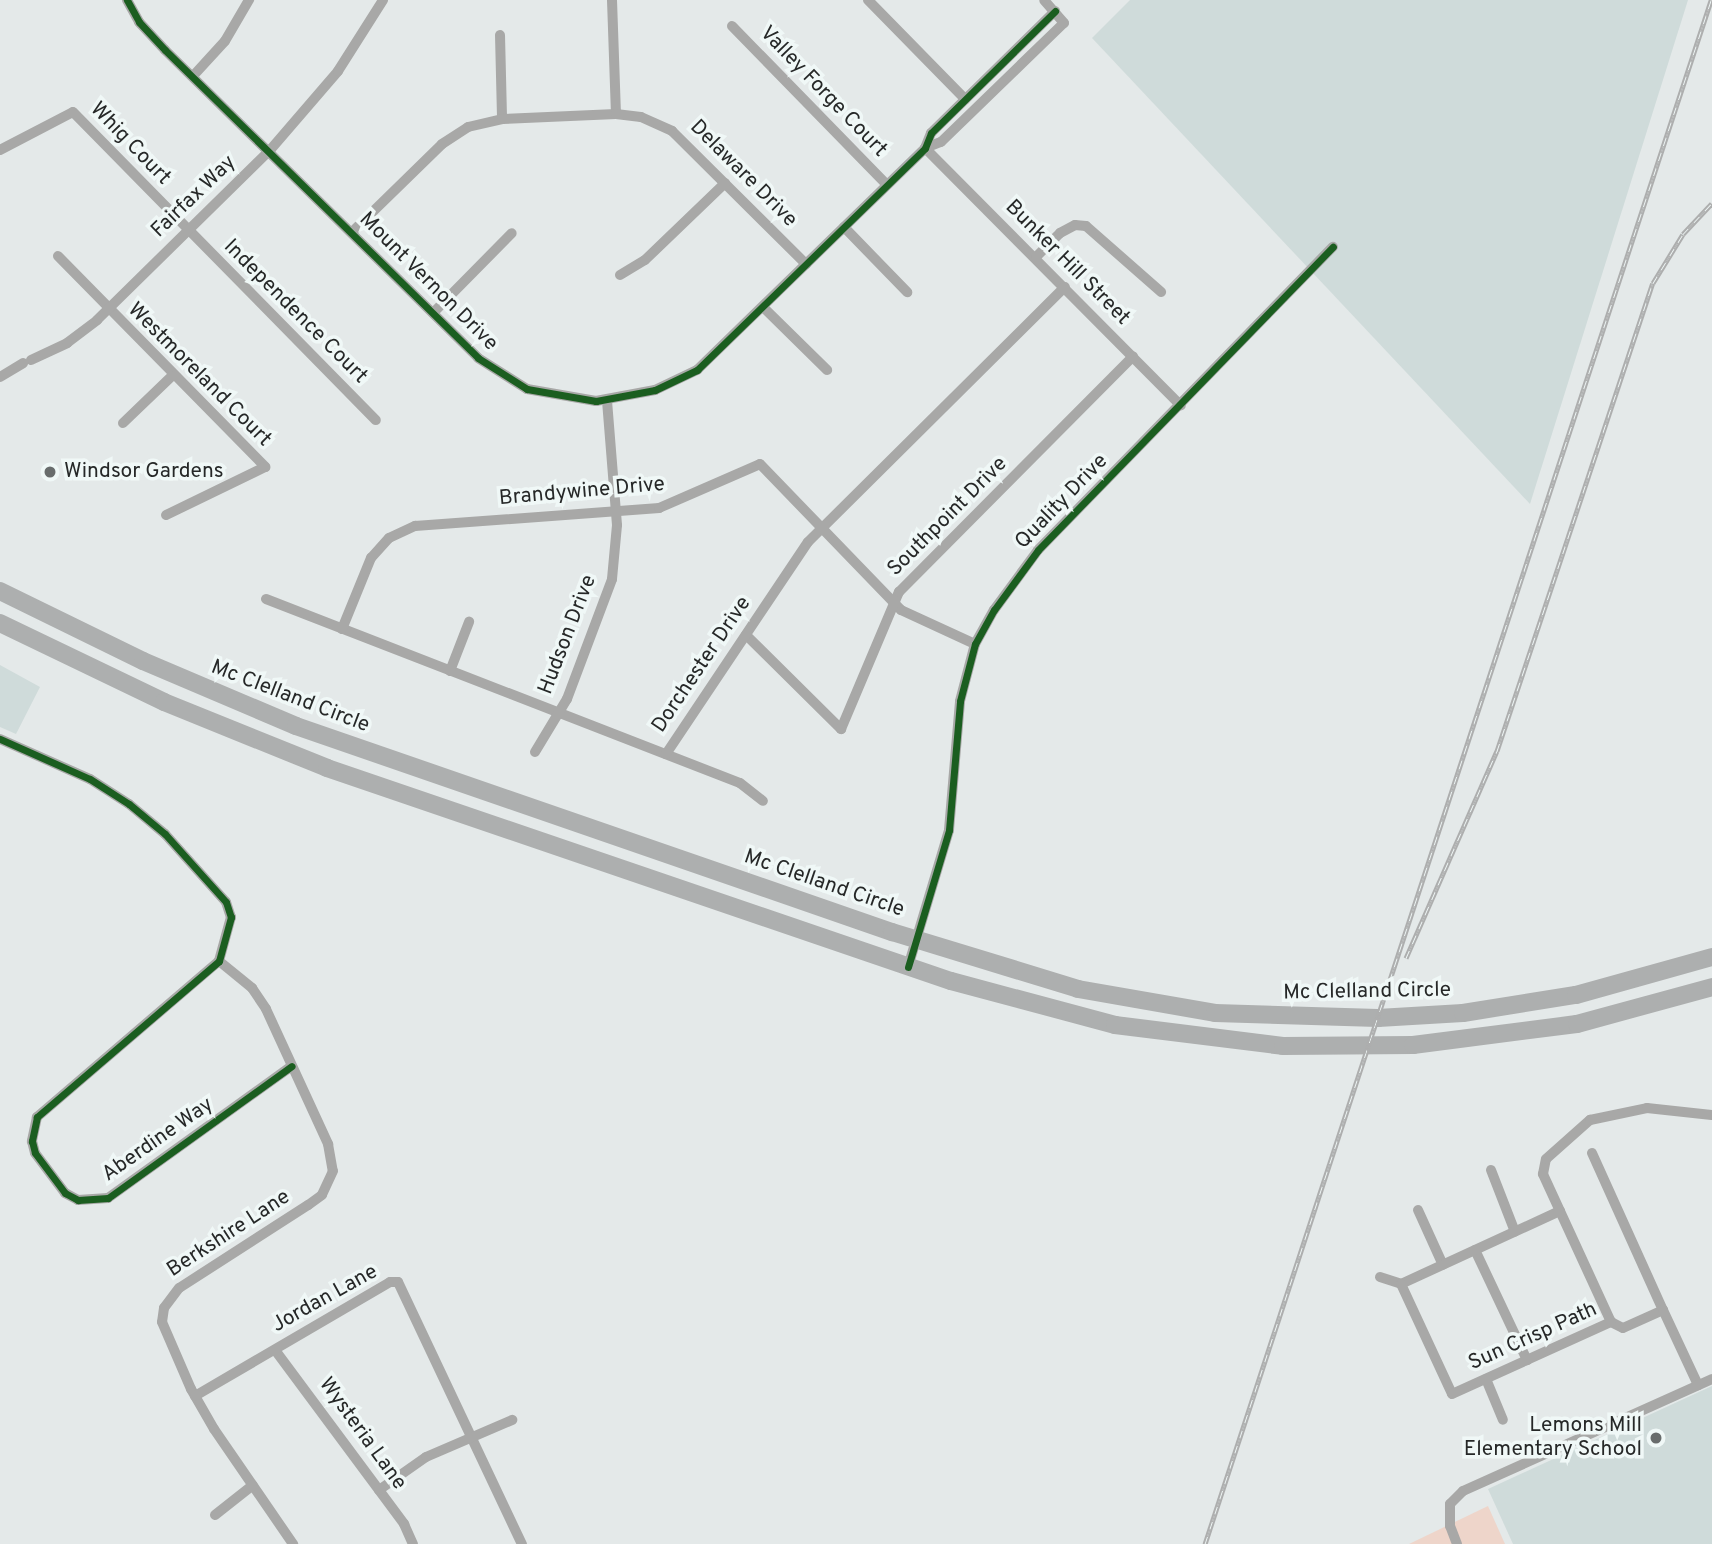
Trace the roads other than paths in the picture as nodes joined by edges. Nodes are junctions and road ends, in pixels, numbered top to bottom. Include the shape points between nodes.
1 (127, 0) edge
2 (249, 0) edge
3 (368, 0) edge
4 (612, 0) edge
5 (868, 0) edge
6 (380, 5) edge
7 (1052, 5) edge
8 (732, 26) dead end
9 (500, 34) dead end
10 (193, 76) junction
11 (965, 99) junction
12 (616, 114) junction
13 (502, 119) junction
14 (925, 148) junction
15 (271, 149) junction
16 (0, 150) edge
17 (725, 183) junction
18 (886, 184) junction
19 (844, 227) junction
20 (187, 231) junction
21 (353, 231) junction
22 (512, 233) dead end
23 (1333, 247) dead end
24 (58, 256) dead end
25 (1036, 257) junction
26 (806, 264) junction
27 (620, 275) dead end
28 (1065, 287) junction
29 (907, 292) dead end
30 (1161, 292) dead end
31 (763, 307) junction
32 (107, 310) junction
33 (433, 313) junction
34 (1133, 356) junction
35 (827, 370) dead end
36 (172, 376) junction
37 (0, 377) edge
38 (607, 400) junction
39 (1181, 406) junction
40 (376, 420) dead end
41 (123, 423) dead end
42 (616, 511) junction
43 (166, 515) dead end
44 (821, 529) junction
45 (0, 592) edge
46 (266, 599) dead end
47 (893, 602) junction
48 (469, 622) dead end
49 (0, 623) edge
50 (342, 629) junction
51 (746, 635) junction
52 (975, 644) junction
53 (450, 671) junction
54 (559, 713) junction
55 (0, 739) edge
56 (536, 752) dead end
57 (666, 754) junction
58 (763, 801) dead end
59 (917, 940) junction
60 (1712, 957) edge
61 (219, 961) junction
62 (908, 967) junction
63 (1712, 987) edge
64 (292, 1066) junction
65 (1712, 1115) edge
66 (1592, 1153) dead end
67 (1491, 1170) dead end
68 (1418, 1210) dead end
69 (1560, 1211) junction
70 (1515, 1232) junction
71 (1475, 1250) junction
72 (1443, 1265) junction
73 (1380, 1277) dead end
74 (1401, 1284) junction
75 (1663, 1310) junction
76 (1611, 1322) junction
77 (275, 1350) junction
78 (1527, 1360) junction
79 (1486, 1379) junction
80 (1712, 1379) edge
81 (1698, 1385) junction
82 (195, 1396) junction
83 (512, 1420) dead end
84 (1503, 1420) dead end
85 (473, 1437) junction
86 (253, 1485) junction
87 (379, 1490) junction
88 (215, 1514) dead end
89 (293, 1544) edge
90 (413, 1544) edge
91 (522, 1544) edge
92 (1457, 1544) edge

1 - 10 street, Mount Vernon Drive via 139,22
2 - 10 street via 225,41
3 - 6 street
4 - 12 street
5 - 11 street
6 - 15 street, Fairfax Way via 338,71
7 - 11 street, Mount Vernon Drive
7 - 14 street, Mount Vernon Drive via 1064,23 941,142
8 - 18 street, Valley Forge Court
9 - 13 street
10 - 15 street, Mount Vernon Drive
11 - 14 street, Mount Vernon Drive via 931,133
12 - 13 street, Delaware Drive
12 - 17 street, Delaware Drive via 641,117 672,131
13 - 21 street, Delaware Drive via 468,127 442,144
14 - 18 street, Mount Vernon Drive
14 - 25 street, Bunker Hill Street
15 - 20 street, Fairfax Way
15 - 21 street, Mount Vernon Drive
16 - 20 street, Whig Court via 73,112
17 - 26 street, Delaware Drive
17 - 27 street via 645,260
18 - 19 street, Mount Vernon Drive
19 - 26 street, Mount Vernon Drive
19 - 29 street
20 - 32 street, Fairfax Way
20 - 40 street, Independence Court
21 - 33 street, Mount Vernon Drive
22 - 33 street
23 - 39 street, Quality Drive
24 - 32 street, Westmoreland Court
25 - 28 street, Bunker Hill Street
25 - 30 street via 1068,228 1086,226
26 - 31 street, Mount Vernon Drive
28 - 34 street, Bunker Hill Street
28 - 44 street, Dorchester Drive
31 - 35 street
31 - 38 street, Mount Vernon Drive via 697,370 655,390
32 - 36 street, Westmoreland Court
32 - 37 street, Fairfax Way via 67,343
33 - 38 street, Mount Vernon Drive via 495,373 527,389 575,400
34 - 39 street, Bunker Hill Street
34 - 47 street, Southpoint Drive
36 - 41 street
36 - 43 street, Westmoreland Court via 265,467
38 - 42 street, Hudson Drive
39 - 52 street, Quality Drive via 1025,565
42 - 44 street, Brandywine Drive via 680,502 760,464
42 - 50 street, Brandywine Drive via 415,526 389,538 370,558
42 - 54 street, Hudson Drive via 612,579
44 - 47 street, Brandywine Drive
44 - 51 street, Dorchester Drive
45 - 59 highway, Mc Clelland Circle via 275,718
46 - 50 street, Dorchester Drive
47 - 51 street, Southpoint Drive via 841,729
47 - 52 street, Brandywine Drive via 909,616
48 - 53 street
49 - 62 highway via 164,702 305,760
50 - 53 street, Dorchester Drive
51 - 57 street, Dorchester Drive
52 - 59 street, Quality Drive via 955,726 949,830
53 - 54 street, Dorchester Drive
54 - 56 street, Hudson Drive
54 - 57 street, Dorchester Drive
55 - 61 street via 90,779 165,834 226,902 230,932
57 - 58 street via 740,783
59 - 60 highway, Mc Clelland Circle via 1039,979 1140,1002 1215,1013 1334,1019 1423,1016 1576,995
59 - 62 street, Quality Drive
61 - 64 street, Berkshire Lane via 257,994
61 - 64 street, Aberdine Way via 37,1118 32,1141 48,1174 78,1200 108,1198
62 - 63 highway via 1115,1025 1202,1039 1325,1047 1413,1045 1565,1026
64 - 82 street, Berkshire Lane via 331,1153 331,1180 308,1205 186,1282 167,1302 163,1329 186,1369
65 - 69 street via 1647,1108 1590,1120 1546,1159 1544,1174
66 - 75 street
67 - 70 street
68 - 72 street
69 - 70 street
69 - 76 street
70 - 71 street
71 - 72 street
71 - 78 street
72 - 74 street
73 - 74 street
74 - 79 street, Sun Crisp Path via 1452,1394
75 - 76 street, Sun Crisp Path via 1622,1328
75 - 81 street
76 - 78 street, Sun Crisp Path
77 - 82 street, Jordan Lane
77 - 85 street, Jordan Lane via 398,1282
77 - 87 street, Wysteria Lane
78 - 79 street, Sun Crisp Path
79 - 84 street
80 - 81 street
81 - 92 street via 1463,1491 1450,1504 1450,1526
82 - 86 street, Berkshire Lane
83 - 85 street
85 - 87 street via 426,1457
85 - 91 street
86 - 88 street
86 - 89 street, Berkshire Lane
87 - 90 street, Wysteria Lane

